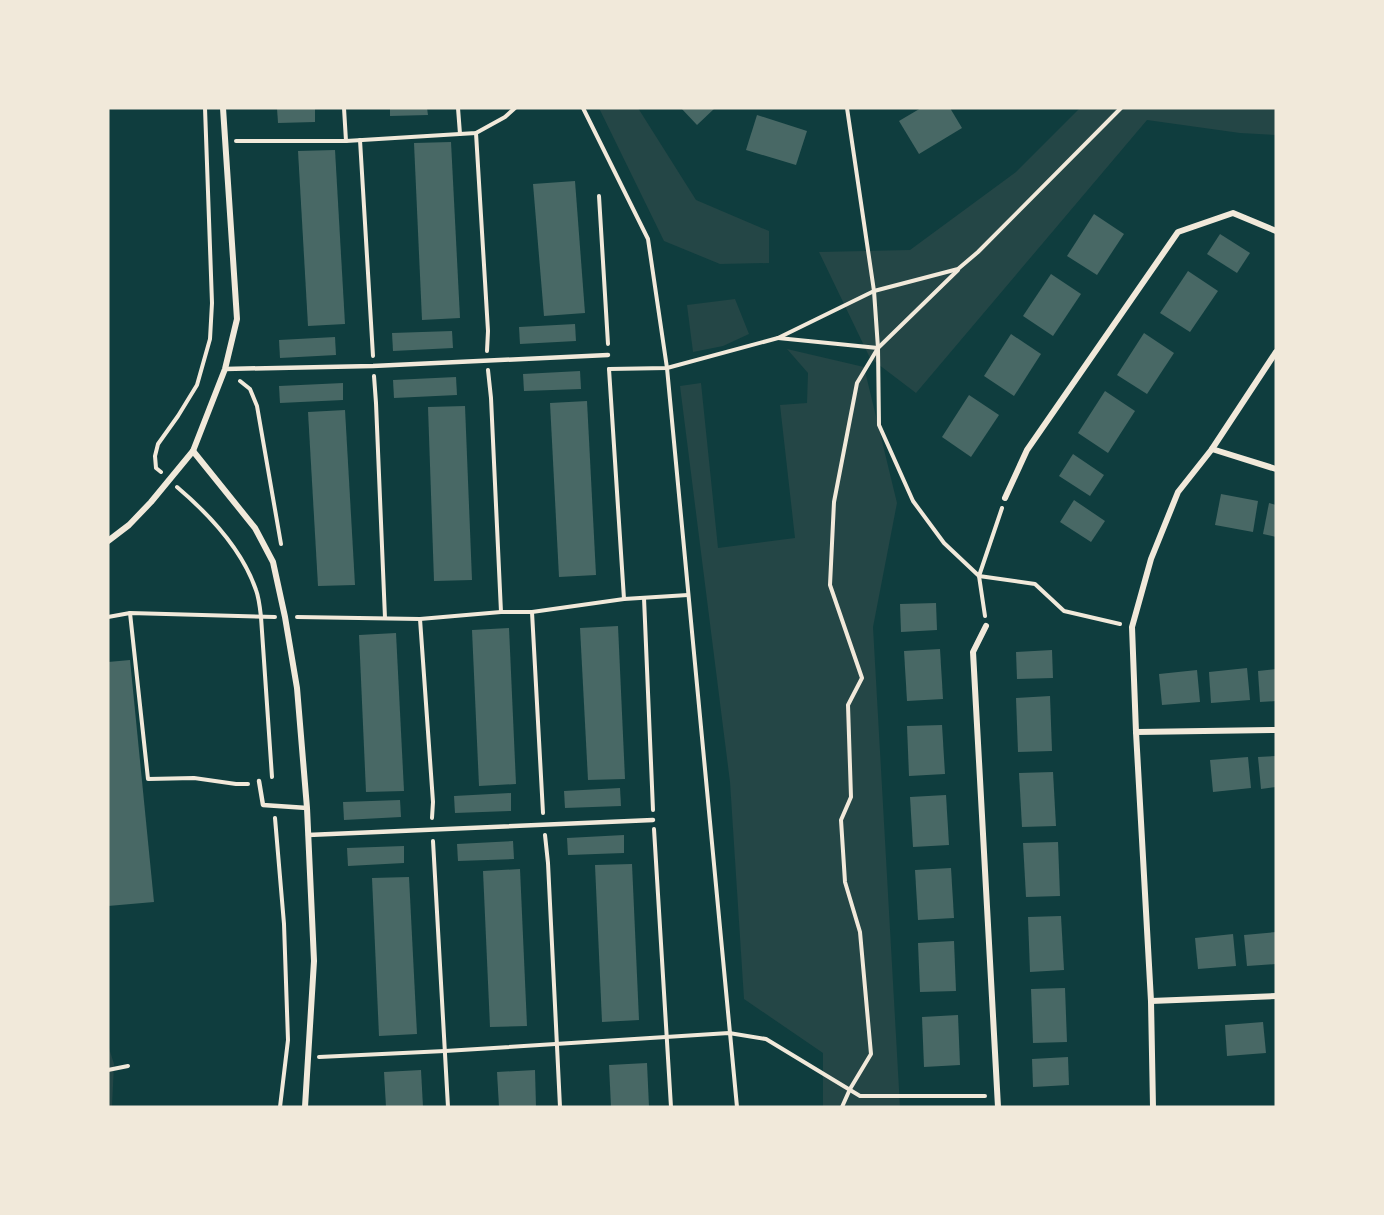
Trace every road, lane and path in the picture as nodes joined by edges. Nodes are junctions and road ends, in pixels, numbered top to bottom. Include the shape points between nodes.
1 (205, 108) edge
2 (224, 108) edge
3 (344, 108) edge
4 (458, 108) edge
5 (515, 108) edge
6 (583, 108) edge
7 (847, 108) edge
8 (1121, 108) edge
9 (460, 134) junction
10 (476, 134) junction
11 (360, 140) junction
12 (225, 141) junction
13 (346, 141) junction
14 (599, 196) dead end
15 (1276, 231) edge
16 (958, 269) junction
17 (874, 291) junction
18 (778, 338) junction
19 (878, 348) junction
20 (1276, 352) edge
21 (608, 355) junction
22 (487, 361) junction
23 (373, 366) junction
24 (667, 368) junction
25 (225, 369) junction
26 (609, 369) junction
27 (1212, 449) junction
28 (193, 451) junction
29 (1276, 469) edge
30 (170, 481) junction
31 (1005, 498) joint
32 (108, 541) edge
33 (281, 544) dead end
34 (979, 576) junction
35 (688, 595) junction
36 (644, 598) junction
37 (624, 599) junction
38 (130, 612) junction
39 (501, 612) junction
40 (532, 612) junction
41 (108, 617) edge
42 (261, 617) junction
43 (285, 617) junction
44 (385, 618) junction
45 (420, 619) junction
46 (986, 626) joint
47 (1132, 627) junction
48 (1276, 730) edge
49 (1136, 732) junction
50 (259, 783) junction
51 (274, 806) junction
52 (307, 808) junction
53 (654, 820) junction
54 (543, 824) junction
55 (432, 829) junction
56 (308, 835) junction
57 (1276, 996) edge
58 (1151, 1001) junction
59 (729, 1033) junction
60 (667, 1037) junction
61 (556, 1044) junction
62 (445, 1051) junction
63 (286, 1056) junction
64 (308, 1058) junction
65 (128, 1066) dead end
66 (108, 1070) edge
67 (850, 1089) junction
68 (998, 1096) junction
69 (280, 1107) edge
70 (305, 1107) edge
71 (448, 1107) edge
72 (560, 1107) edge
73 (671, 1107) edge
74 (736, 1107) edge
75 (842, 1107) edge
76 (998, 1107) edge
77 (1153, 1107) edge

1 - 30 path via 210,339 197,385 158,444 156,468
2 - 12 street
3 - 13 path
4 - 9 path
5 - 10 path
6 - 24 path via 648,239
7 - 17 path
8 - 16 path
9 - 10 path
9 - 11 path
10 - 22 path
11 - 13 path
11 - 23 path
12 - 13 path
12 - 25 street via 237,319
14 - 21 path
15 - 31 street via 1233,213 1178,232 1027,450
16 - 17 path
16 - 19 path
17 - 18 path
17 - 19 path
18 - 19 path
18 - 24 path
19 - 34 path via 879,425 913,501 944,543
19 - 67 path via 858,383 834,502 830,585 862,678 848,705 851,797 841,820 845,882 860,932 872,1054
20 - 27 street
21 - 22 lane
21 - 26 path
22 - 23 lane
22 - 39 path
23 - 25 lane
23 - 44 path
24 - 26 path
24 - 35 path
25 - 28 street
25 - 33 path via 250,389 256,406
26 - 37 path
27 - 29 street
27 - 47 street via 1178,492 1151,559
28 - 30 street
28 - 43 street via 255,528 273,562
30 - 32 street via 129,525
30 - 42 path via 218,526 245,564 257,592
31 - 34 path
34 - 46 path
34 - 47 path via 1035,584 1064,611
35 - 36 path
35 - 59 path
36 - 37 path
36 - 53 path
37 - 40 path
38 - 41 path
38 - 42 path
38 - 50 path via 148,779
39 - 40 path
39 - 45 path
40 - 54 path
42 - 43 path
42 - 50 path via 273,785
43 - 44 path
43 - 52 street via 297,688
44 - 45 path
45 - 55 path
46 - 68 street via 973,652
47 - 49 street
48 - 49 street
49 - 58 street
50 - 51 lane via 263,805
51 - 52 lane
51 - 63 path via 284,924
52 - 56 street
53 - 54 lane
53 - 60 path
54 - 55 lane
54 - 61 path via 549,863
55 - 56 lane
55 - 62 path
56 - 64 street via 314,961
57 - 58 street
58 - 77 street
59 - 60 path
59 - 67 path via 766,1039
59 - 74 path
60 - 61 path
60 - 73 path
61 - 62 path
61 - 72 path
62 - 64 path
62 - 71 path
63 - 64 path
63 - 69 path
64 - 70 street
65 - 66 path
67 - 68 path via 860,1095
67 - 75 path
68 - 76 street

